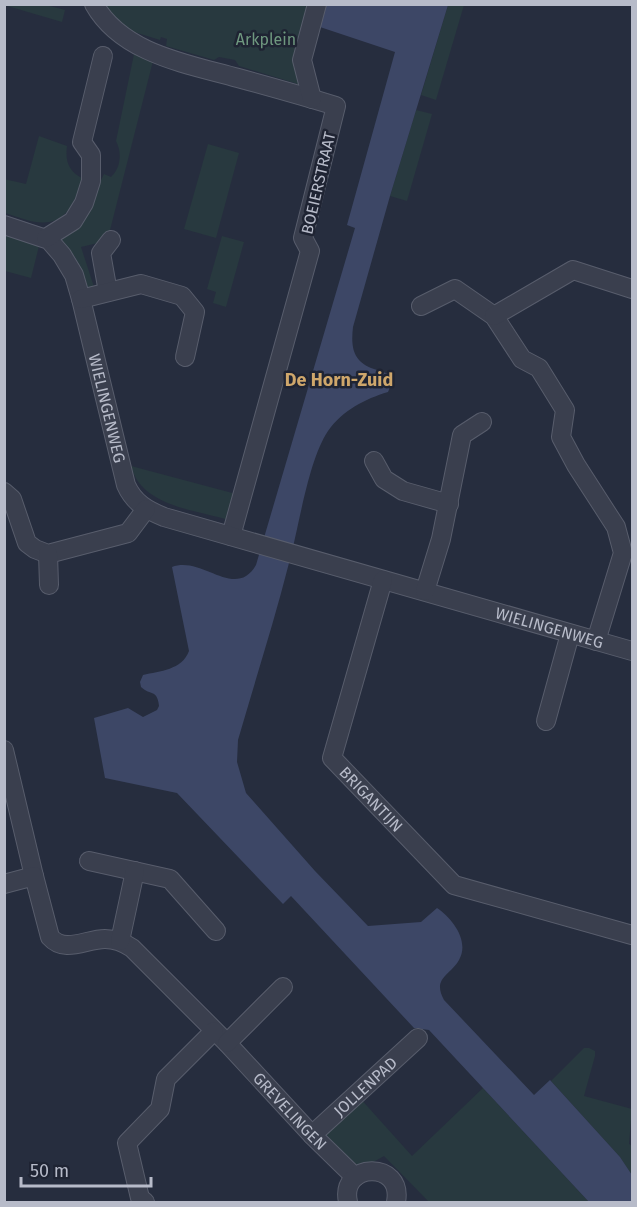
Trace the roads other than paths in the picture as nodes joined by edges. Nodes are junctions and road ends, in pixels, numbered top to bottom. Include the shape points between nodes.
1 (94, 4) edge
2 (317, 4) edge
3 (104, 56) dead end
4 (312, 99) junction
5 (4, 225) edge
6 (46, 238) junction
7 (111, 240) dead end
8 (633, 289) edge
9 (108, 292) junction
10 (81, 299) junction
11 (421, 306) dead end
12 (494, 316) junction
13 (185, 357) dead end
14 (482, 422) dead end
15 (374, 461) dead end
16 (4, 492) edge
17 (449, 504) junction
18 (146, 509) junction
19 (231, 536) junction
20 (48, 554) junction
21 (382, 580) junction
22 (49, 585) dead end
23 (425, 591) junction
24 (570, 634) junction
25 (596, 641) junction
26 (633, 651) edge
27 (546, 721) dead end
28 (4, 750) edge
29 (89, 861) dead end
30 (135, 871) junction
31 (34, 876) junction
32 (4, 884) edge
33 (216, 931) dead end
34 (633, 935) edge
35 (120, 941) junction
36 (283, 987) dead end
37 (220, 1037) junction
38 (418, 1038) dead end
39 (312, 1135) junction
40 (355, 1177) junction
41 (145, 1203) edge
42 (348, 1203) edge
43 (396, 1203) edge

1 - 4 street via 108,23 129,40 162,57
2 - 4 street via 303,60
3 - 6 street via 82,142 91,155 89,190 78,216
4 - 19 street, BOEIERSTRAAT via 336,106 303,238 310,251
5 - 6 street
6 - 10 street, WIELINGENWEG via 62,255
7 - 9 street via 101,254
8 - 12 street via 573,270
9 - 10 street
9 - 13 street via 141,284 182,296 195,312
10 - 18 street, WIELINGENWEG via 126,485
11 - 12 street via 455,289
12 - 25 street via 522,359 539,368 565,410 561,437 616,527 622,553
14 - 17 street via 462,435
15 - 17 street via 384,479 403,491
16 - 20 street via 12,499 27,543
17 - 23 street
18 - 19 street, WIELINGENWEG
18 - 20 street via 128,533
19 - 21 street, WIELINGENWEG
20 - 22 street
21 - 23 street, WIELINGENWEG
21 - 34 street, BRIGANTIJN via 332,758 454,885
23 - 24 street, WIELINGENWEG
24 - 25 street, WIELINGENWEG
24 - 27 street
25 - 26 street, WIELINGENWEG
28 - 31 street
29 - 30 street
30 - 33 street via 170,879
30 - 35 street
31 - 32 street
31 - 35 street via 54,942 67,946 106,939
35 - 37 street, GREVELINGEN via 132,948
36 - 37 street
37 - 39 street, GREVELINGEN
37 - 41 street via 166,1079 160,1109 128,1143 140,1198
38 - 39 street, JOLLENPAD
39 - 40 street, GREVELINGEN
40 - 42 street via 347,1191
40 - 43 street via 369,1171 384,1174 397,1192

